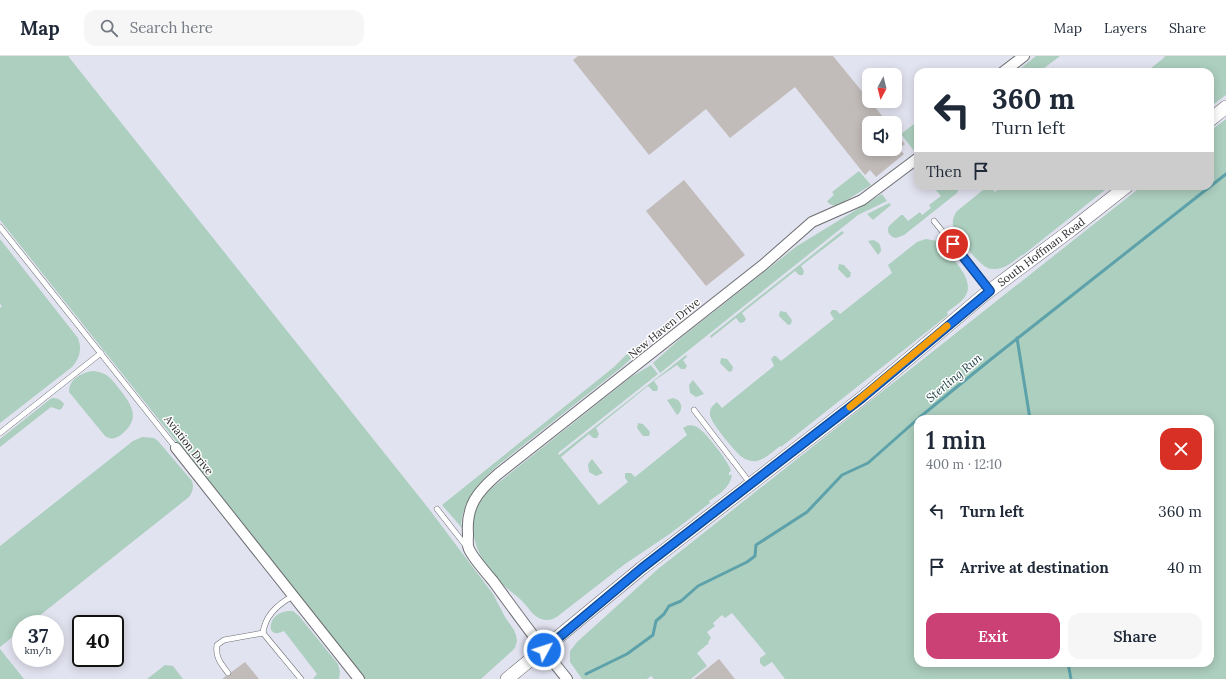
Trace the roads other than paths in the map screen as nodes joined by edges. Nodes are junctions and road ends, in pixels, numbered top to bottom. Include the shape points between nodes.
1 (1024, 56) edge
2 (1008, 68) edge
3 (1226, 107) edge
4 (1214, 117) edge
5 (914, 161) edge
6 (1122, 190) edge
7 (934, 221) dead end
8 (0, 227) edge
9 (990, 291) junction
10 (101, 353) junction
11 (694, 410) dead end
12 (0, 433) edge
13 (176, 448) joint
14 (751, 483) junction
15 (437, 509) dead end
16 (469, 549) junction
17 (293, 596) junction
18 (263, 633) junction
19 (544, 650) junction
20 (228, 673) dead end
21 (357, 678) edge
22 (301, 679) edge
23 (507, 679) edge
24 (567, 679) edge

1 - 2 street
3 - 4 street
5 - 16 street, New Haven Drive via 862,200 812,222 763,265 489,482 471,505 467,528
6 - 9 street, South Hoffman Road
7 - 9 lane
8 - 10 lane, Aviation Drive
9 - 14 street, South Hoffman Road via 862,398
10 - 12 lane
10 - 13 lane, Aviation Drive
11 - 14 lane
13 - 17 street, Aviation Drive
14 - 19 street, South Hoffman Road via 642,568
15 - 16 lane
16 - 19 street
17 - 18 lane via 282,602 270,614
17 - 21 street, Aviation Drive
18 - 20 lane via 224,640 217,645 219,662
18 - 22 lane
19 - 23 street, South Hoffman Road
19 - 24 street

